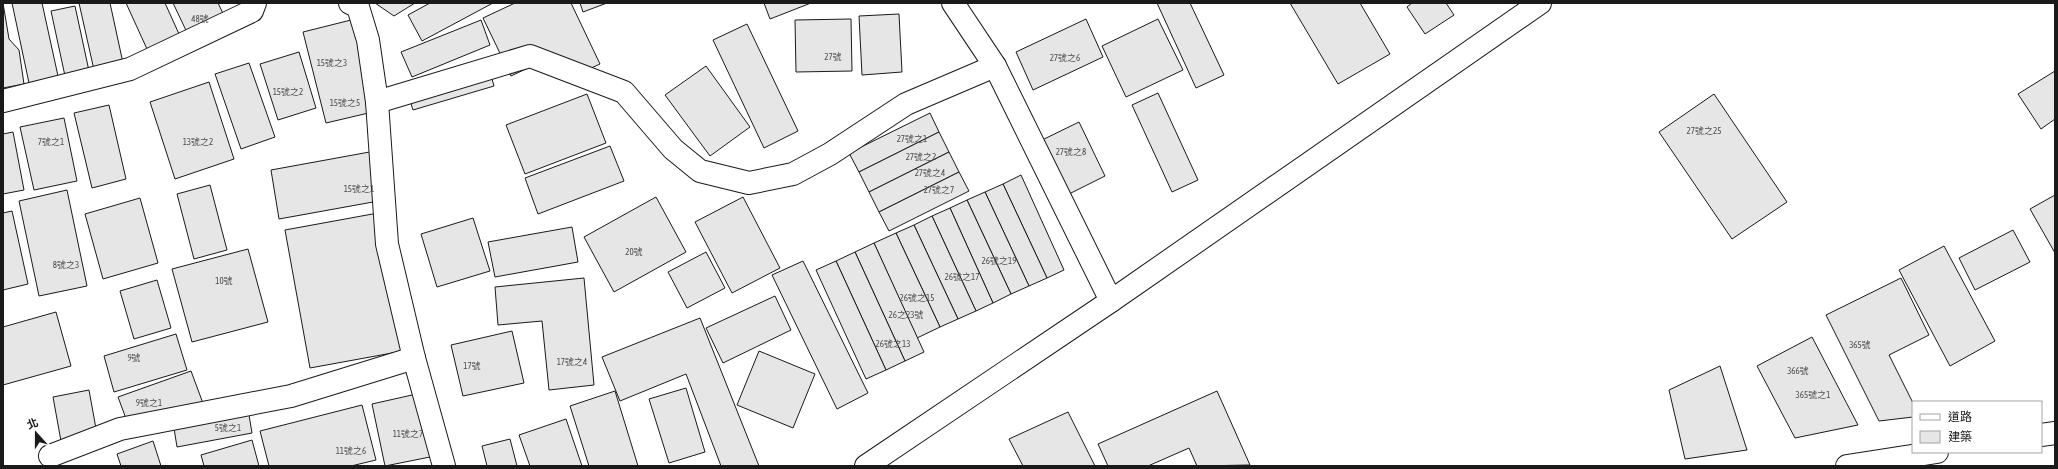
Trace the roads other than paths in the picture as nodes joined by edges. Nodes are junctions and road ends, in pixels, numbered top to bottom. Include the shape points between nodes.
1 (255, 3) edge
2 (350, 3) edge
3 (953, 3) edge
4 (1540, 3) edge
5 (995, 66) junction
6 (3, 101) edge
7 (377, 102) junction
8 (1111, 301) junction
9 (414, 358) junction
10 (2055, 432) edge
11 (2042, 435) edge
12 (1930, 453) edge
13 (50, 456) dead end
14 (444, 466) edge
15 (866, 466) edge
16 (1847, 466) edge

1 - 6 street via 252,11 130,69
2 - 7 street via 358,7 368,40
3 - 5 street
4 - 8 street
5 - 7 street via 906,104 830,154 793,174 749,182 700,172 673,149 624,92 530,56
5 - 8 street
7 - 9 street via 387,244
8 - 15 street
9 - 13 street via 291,396 120,430
9 - 14 street
10 - 11 street
12 - 16 street

